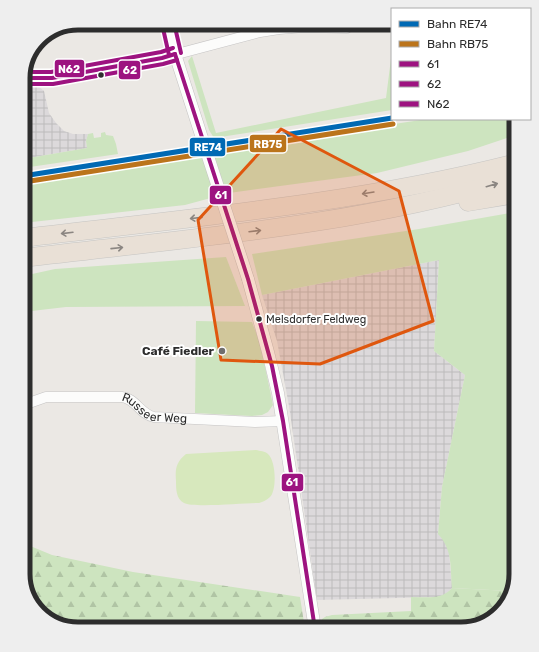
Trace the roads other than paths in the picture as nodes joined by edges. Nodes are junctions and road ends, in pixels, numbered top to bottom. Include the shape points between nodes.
1 (170, 30) edge
2 (273, 30) edge
3 (175, 54) junction
4 (30, 78) edge
5 (509, 153) edge
6 (509, 164) edge
7 (509, 180) edge
8 (407, 187) junction
9 (509, 195) edge
10 (400, 208) junction
11 (30, 237) edge
12 (30, 257) edge
13 (30, 403) edge
14 (283, 421) junction
15 (314, 622) edge

1 - 3 street
2 - 3 street
3 - 4 street via 52,78
3 - 14 street, bridge via 248,279 272,366
5 - 8 highway
6 - 8 highway
10 -> 7 highway
8 -> 11 highway via 262,209
9 - 10 highway
12 -> 10 highway via 294,226
13 - 14 street, Russeer Weg via 46,396 122,397 130,399 147,415 154,417
14 - 15 street

